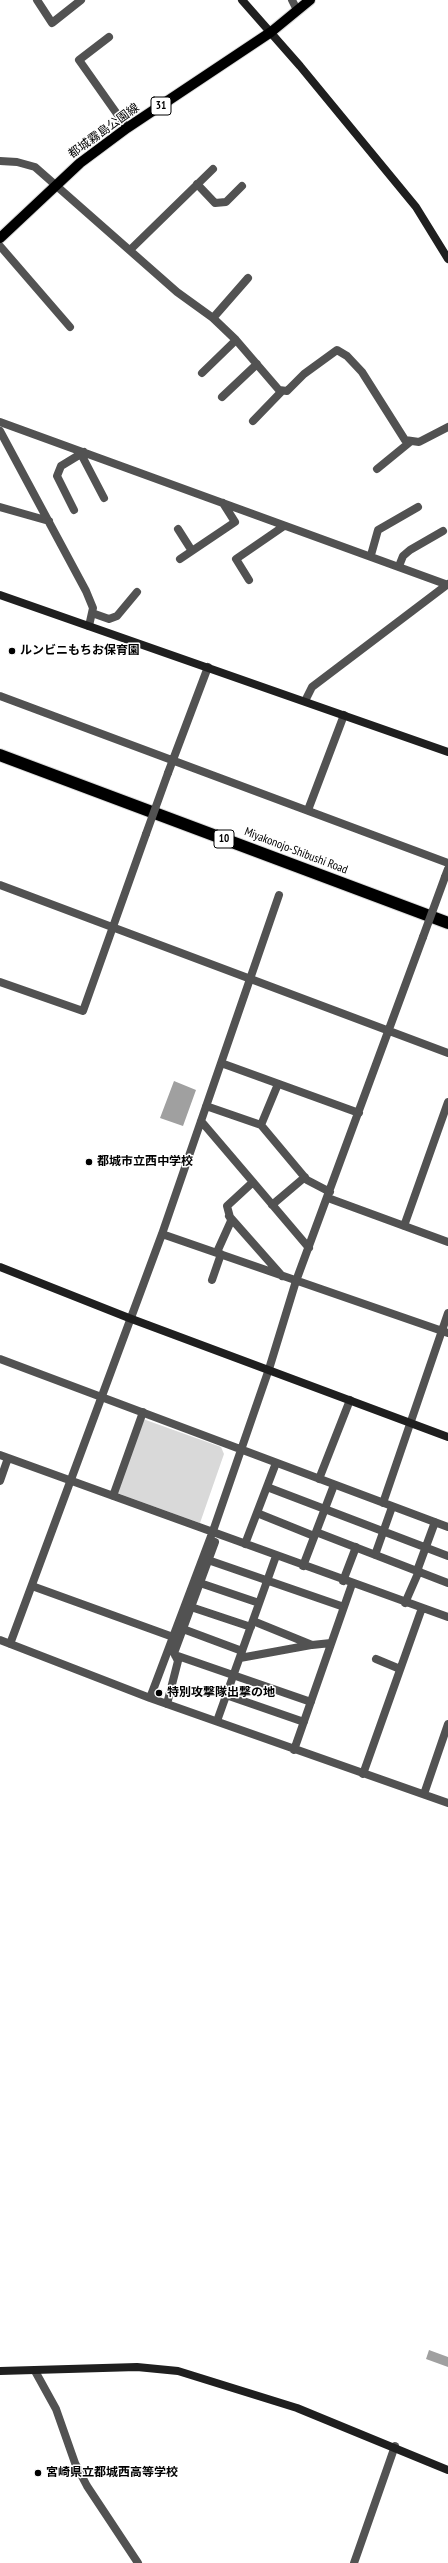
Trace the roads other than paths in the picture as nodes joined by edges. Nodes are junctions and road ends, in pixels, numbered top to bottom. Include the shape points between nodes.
1 (37, 0) edge
2 (81, 0) edge
3 (242, 0) edge
4 (292, 0) edge
5 (310, 0) edge
6 (298, 10) junction
7 (271, 32) junction
8 (109, 37) dead end
9 (127, 128) junction
10 (0, 161) edge
11 (213, 168) dead end
12 (197, 184) junction
13 (55, 186) junction
14 (242, 186) dead end
15 (0, 238) edge
16 (0, 246) edge
17 (130, 250) junction
18 (448, 259) edge
19 (248, 278) dead end
20 (213, 318) junction
21 (70, 327) dead end
22 (236, 340) junction
23 (257, 364) junction
24 (202, 373) dead end
25 (282, 391) junction
26 (222, 397) dead end
27 (253, 421) dead end
28 (0, 422) edge
29 (448, 427) edge
30 (0, 431) edge
31 (410, 442) junction
32 (83, 453) junction
33 (377, 469) dead end
34 (104, 498) dead end
35 (223, 503) junction
36 (0, 507) edge
37 (418, 507) dead end
38 (74, 510) dead end
39 (49, 521) junction
40 (284, 526) junction
41 (178, 529) dead end
42 (443, 531) dead end
43 (192, 550) junction
44 (371, 555) junction
45 (180, 559) dead end
46 (399, 566) junction
47 (250, 580) dead end
48 (447, 585) edge
49 (137, 592) dead end
50 (0, 594) edge
51 (92, 614) junction
52 (89, 626) junction
53 (208, 667) junction
54 (0, 696) edge
55 (305, 702) junction
56 (344, 715) junction
57 (448, 752) edge
58 (0, 755) edge
59 (173, 760) junction
60 (308, 810) junction
61 (448, 862) edge
62 (447, 873) edge
63 (0, 885) edge
64 (279, 895) dead end
65 (448, 923) edge
66 (114, 928) junction
67 (250, 979) junction
68 (0, 982) edge
69 (390, 1032) junction
70 (448, 1053) edge
71 (221, 1063) junction
72 (278, 1084) junction
73 (448, 1102) edge
74 (206, 1106) junction
75 (358, 1113) junction
76 (201, 1121) junction
77 (261, 1125) junction
78 (305, 1177) junction
79 (253, 1182) junction
80 (329, 1195) junction
81 (272, 1205) junction
82 (229, 1216) junction
83 (404, 1226) junction
84 (162, 1234) junction
85 (448, 1242) edge
86 (309, 1248) junction
87 (219, 1253) junction
88 (0, 1267) edge
89 (282, 1276) junction
90 (212, 1280) dead end
91 (296, 1282) junction
92 (448, 1313) edge
93 (129, 1318) junction
94 (445, 1332) edge
95 (0, 1359) edge
96 (269, 1369) junction
97 (101, 1396) junction
98 (350, 1400) junction
99 (143, 1412) junction
100 (410, 1423) junction
101 (448, 1437) edge
102 (241, 1449) junction
103 (0, 1455) edge
104 (8, 1458) junction
105 (276, 1462) junction
106 (319, 1479) junction
107 (69, 1480) junction
108 (0, 1481) edge
109 (334, 1485) junction
110 (267, 1487) junction
111 (113, 1496) junction
112 (383, 1503) junction
113 (392, 1507) junction
114 (325, 1510) junction
115 (257, 1513) junction
116 (435, 1522) junction
117 (448, 1527) edge
118 (213, 1531) junction
119 (384, 1531) junction
120 (315, 1534) junction
121 (215, 1542) dead end
122 (244, 1544) junction
123 (356, 1547) junction
124 (426, 1548) junction
125 (375, 1555) junction
126 (276, 1556) junction
127 (448, 1556) edge
128 (208, 1560) junction
129 (303, 1566) junction
130 (418, 1571) junction
131 (267, 1581) junction
132 (343, 1581) junction
133 (200, 1583) junction
134 (448, 1583) edge
135 (352, 1584) junction
136 (32, 1586) junction
137 (259, 1603) junction
138 (405, 1603) junction
139 (191, 1607) junction
140 (344, 1607) junction
141 (422, 1608) junction
142 (448, 1617) edge
143 (252, 1624) junction
144 (183, 1629) junction
145 (174, 1637) junction
146 (0, 1640) edge
147 (332, 1643) junction
148 (10, 1644) junction
149 (312, 1645) junction
150 (241, 1654) junction
151 (175, 1655) junction
152 (376, 1659) dead end
153 (400, 1669) junction
154 (234, 1674) junction
155 (226, 1695) junction
156 (150, 1698) junction
157 (311, 1702) junction
158 (167, 1704) junction
159 (217, 1721) junction
160 (304, 1722) junction
161 (448, 1724) edge
162 (294, 1750) junction
163 (363, 1774) junction
164 (424, 1794) junction
165 (448, 1803) edge
166 (0, 2371) edge
167 (35, 2371) junction
168 (395, 2446) junction
169 (448, 2470) edge
170 (138, 2563) edge
171 (354, 2563) edge

1 - 2 street via 52,23
3 - 7 street
4 - 6 street
5 - 6 main road, 都城霧島公園線 / 31
6 - 7 main road, 都城霧島公園線 / 31
7 - 9 main road, 都城霧島公園線 / 31
7 - 18 street via 416,207
8 - 9 street via 79,60
9 - 13 main road, 都城霧島公園線 / 31 via 80,163
10 - 13 street via 18,162 35,167
11 - 12 street
12 - 14 street via 215,203 226,202
12 - 17 street
13 - 15 main road, 都城霧島公園線 / 31
13 - 17 street
16 - 21 street
17 - 20 street via 177,292
19 - 20 street
20 - 22 street
22 - 23 street
22 - 24 street
23 - 25 street
23 - 26 street
25 - 27 street
25 - 31 street via 287,391 337,350 362,372 405,440
28 - 32 street
29 - 31 street via 419,442
30 - 39 street
31 - 33 street
32 - 34 street
32 - 35 street
32 - 38 street via 61,466 57,476
35 - 40 street
35 - 43 street via 235,522
36 - 39 street
37 - 44 street via 378,530
39 - 51 street via 86,592 93,608
40 - 44 street
40 - 47 street via 236,559
41 - 43 street
42 - 46 street via 410,550 403,556
43 - 45 street
44 - 46 street
46 - 48 street
48 - 55 street via 312,687
49 - 51 street via 117,616 109,619
50 - 52 street
51 - 52 street
52 - 53 street
53 - 55 street
53 - 59 street
54 - 59 street
55 - 56 street
56 - 57 street
56 - 60 street
58 - 65 highway, Miyakonojo-Shibushi Road / 10
59 - 60 street
59 - 66 street, bridge
60 - 61 street
62 - 69 street, bridge
63 - 66 street
64 - 67 street
66 - 67 street
66 - 68 street via 83,1012
67 - 69 street
67 - 71 street
69 - 70 street
69 - 75 street
71 - 72 street
71 - 74 street
72 - 75 street
72 - 77 street
73 - 83 street
74 - 76 street
74 - 77 street
75 - 80 street
76 - 79 street
76 - 84 street
77 - 78 street
78 - 80 street
78 - 81 street
79 - 81 street
79 - 82 street via 227,1206
80 - 83 street
80 - 86 street
81 - 86 street
82 - 87 street via 231,1221
82 - 89 street
83 - 85 street
84 - 87 street
84 - 93 street
86 - 91 street
87 - 89 street
87 - 90 street
88 - 93 street
89 - 91 street
91 - 94 street
91 - 96 street
92 - 94 street
93 - 96 street
93 - 97 street
94 - 100 street
95 - 97 street
96 - 98 street
96 - 102 street
97 - 99 street
97 - 107 street
98 - 100 street
98 - 106 street
99 - 102 street
99 - 111 street
100 - 101 street
100 - 112 street
102 - 105 street
102 - 118 street
103 - 104 street
104 - 107 street
104 - 108 street
105 - 106 street
105 - 110 street
106 - 109 street
107 - 111 street
107 - 136 street
109 - 112 street
109 - 114 street
110 - 114 street
110 - 115 street
111 - 118 street
112 - 113 street
113 - 116 street
113 - 119 street
114 - 119 street
114 - 120 street
115 - 120 street
115 - 122 street
116 - 117 street
116 - 124 street
118 - 122 street
118 - 145 street
119 - 124 street
119 - 125 street
120 - 123 street
120 - 129 street
121 - 128 street
122 - 126 street
123 - 125 street
123 - 132 street
124 - 127 street
124 - 130 street
125 - 130 street
126 - 129 street
126 - 131 street
128 - 131 street
128 - 133 street
129 - 132 street
130 - 134 street
130 - 138 street
131 - 137 street
131 - 140 street
132 - 135 street
133 - 137 street
133 - 139 street
135 - 138 street
135 - 140 street
136 - 145 street
136 - 148 street
137 - 143 street
138 - 141 street
139 - 143 street
139 - 144 street
140 - 147 street
141 - 142 street
141 - 153 street
143 - 149 street
143 - 150 street
144 - 150 street
144 - 151 street
145 - 156 street
146 - 148 street
147 - 149 street
147 - 157 street
148 - 156 street
149 - 150 street
150 - 154 street
151 - 154 street
151 - 158 street via 178,1661
152 - 153 street
153 - 163 street
154 - 155 street
154 - 157 street
155 - 159 street
155 - 160 street
156 - 158 street
157 - 160 street
158 - 159 street
159 - 162 street
160 - 162 street
161 - 164 street
162 - 163 street
163 - 164 street
164 - 165 street
166 - 167 street
167 - 168 street via 137,2367 178,2371 297,2408
167 - 170 street via 56,2409 75,2463 87,2486
168 - 169 street
168 - 171 street

